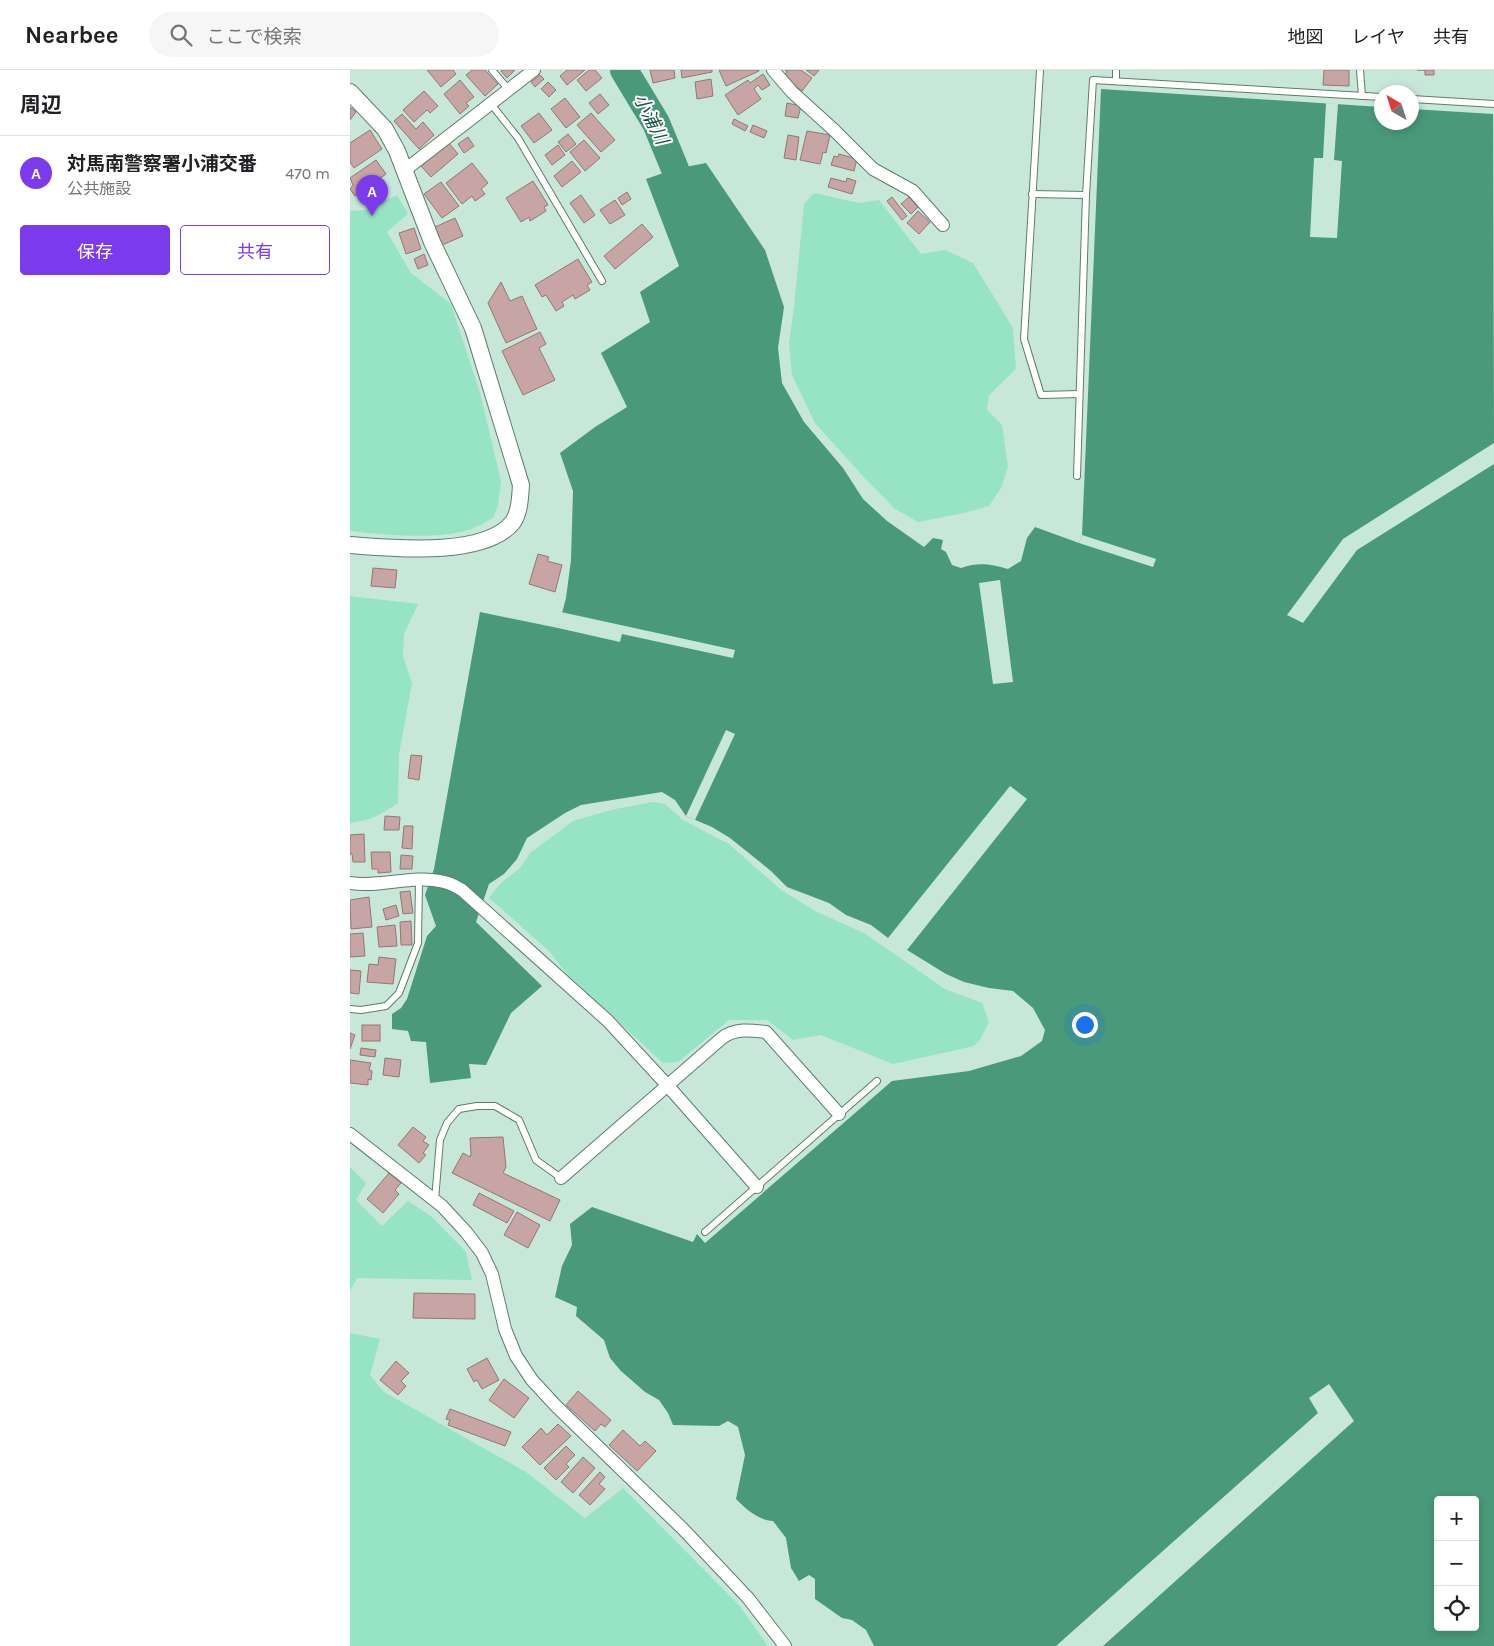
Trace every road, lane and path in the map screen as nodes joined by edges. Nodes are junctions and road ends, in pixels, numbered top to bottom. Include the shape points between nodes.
1 (492, 70) edge
2 (534, 70) edge
3 (773, 70) edge
4 (1040, 70) edge
5 (1116, 70) edge
6 (1360, 70) edge
7 (1116, 81) junction
8 (509, 90) junction
9 (350, 92) edge
10 (1362, 96) junction
11 (1374, 97) edge
12 (1419, 99) edge
13 (491, 104) junction
14 (1494, 104) edge
15 (405, 170) junction
16 (1032, 194) junction
17 (1086, 194) junction
18 (943, 225) dead end
19 (602, 282) dead end
20 (1079, 394) junction
21 (1077, 476) dead end
22 (350, 545) edge
23 (422, 880) junction
24 (350, 883) edge
25 (350, 1009) edge
26 (877, 1081) dead end
27 (668, 1086) junction
28 (839, 1114) junction
29 (350, 1134) edge
30 (561, 1178) joint
31 (757, 1187) junction
32 (435, 1200) junction
33 (706, 1232) dead end
34 (785, 1646) edge

1 - 8 lane
2 - 8 street
3 - 18 street via 873,169 912,191
4 - 16 lane
5 - 7 lane
6 - 10 lane
7 - 10 lane
7 - 17 lane via 1093,80
8 - 13 street
9 - 15 street via 385,129
10 - 11 lane
12 - 14 lane
13 - 15 street
13 - 19 lane via 518,138
15 - 22 street via 432,242 473,328 521,485 520,504 514,521 504,531 476,543 406,549
16 - 17 lane
16 - 20 lane via 1024,340 1042,395
17 - 20 lane
20 - 21 lane
23 - 24 street
23 - 25 lane via 418,943 400,993 386,1006
23 - 27 street via 455,886 484,908 608,1021
26 - 28 lane
27 - 28 street via 728,1034 736,1031 766,1032
27 - 30 street
27 - 31 street
28 - 31 lane
29 - 32 street
30 - 32 lane via 536,1160 518,1120 495,1106 459,1109 447,1123 440,1140
31 - 33 lane
32 - 34 street via 482,1253 492,1274 505,1329 516,1356 532,1380 683,1529 748,1598

